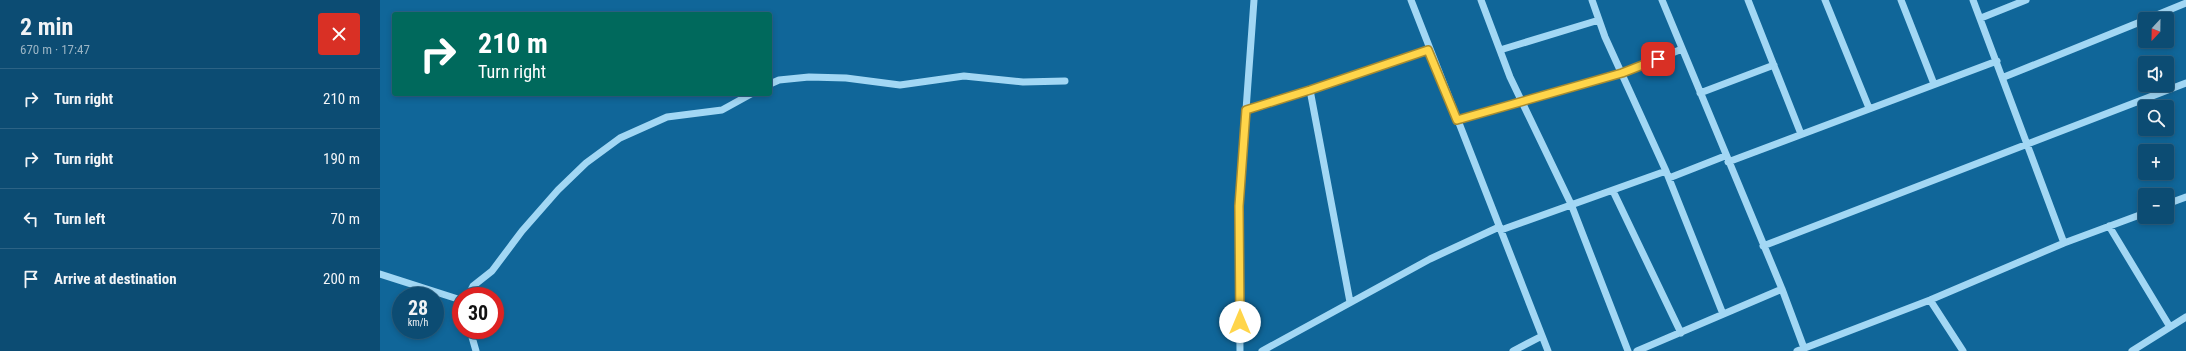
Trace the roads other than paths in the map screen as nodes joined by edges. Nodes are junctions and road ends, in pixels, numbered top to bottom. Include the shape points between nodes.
1 (1254, 0) edge
2 (1481, 0) edge
3 (1592, 0) edge
4 (1662, 0) edge
5 (1748, 0) edge
6 (1825, 0) edge
7 (1901, 0) edge
8 (1973, 0) edge
9 (2026, 0) edge
10 (1413, 1) edge
11 (2186, 3) edge
12 (2164, 12) edge
13 (1981, 18) junction
14 (1599, 20) junction
15 (2138, 22) edge
16 (1682, 49) junction
17 (1428, 50) junction
18 (1500, 50) junction
19 (1998, 61) junction
20 (1774, 65) junction
21 (1622, 73) junction
22 (2004, 77) junction
23 (1065, 81) dead end
24 (772, 83) edge
25 (2186, 83) edge
26 (1934, 84) junction
27 (1310, 90) junction
28 (1700, 93) junction
29 (748, 96) edge
30 (1522, 101) junction
31 (1869, 108) junction
32 (1246, 110) junction
33 (1457, 120) junction
34 (1801, 134) junction
35 (2028, 146) junction
36 (1727, 159) junction
37 (1667, 174) junction
38 (1613, 191) junction
39 (2186, 197) edge
40 (2174, 201) edge
41 (1571, 204) junction
42 (2138, 216) edge
43 (2109, 226) junction
44 (1500, 228) junction
45 (2064, 243) junction
46 (1763, 246) junction
47 (380, 274) edge
48 (472, 287) edge
49 (1782, 288) junction
50 (452, 297) edge
51 (1930, 300) junction
52 (1350, 302) junction
53 (1723, 314) junction
54 (2186, 317) edge
55 (2170, 327) junction
56 (1680, 333) junction
57 (1542, 336) junction
58 (473, 339) edge
59 (1804, 348) junction
60 (476, 351) edge
61 (1240, 351) edge
62 (1262, 351) edge
63 (1513, 351) edge
64 (1548, 351) edge
65 (1628, 351) edge
66 (1637, 351) edge
67 (1797, 351) edge
68 (1963, 351) edge
69 (2132, 351) edge

1 - 32 street
2 - 18 street
3 - 14 street
4 - 16 street
5 - 20 street
6 - 31 street
7 - 26 street
8 - 13 street
9 - 13 street
10 - 17 street
11 - 12 street
13 - 19 street
14 - 18 street
14 - 21 street
15 - 22 street
16 - 21 street
16 - 28 street
17 - 27 street
17 - 33 street
18 - 30 street
19 - 22 street
19 - 26 street
20 - 28 street
20 - 34 street
21 - 30 street
21 - 37 street
22 - 35 street
23 - 24 street via 1023,82 964,76 900,85 846,78 809,77
25 - 35 street
26 - 31 street
27 - 32 street
27 - 52 street
28 - 36 street
29 - 48 street via 722,110 667,117 620,138 586,163 558,190 522,231 492,271
30 - 33 street
30 - 41 street
31 - 34 street
32 - 61 street via 1239,206
33 - 44 street
34 - 36 street
35 - 45 street
35 - 46 street
36 - 37 street
36 - 46 street
37 - 38 street
37 - 53 street
38 - 41 street
38 - 56 street
39 - 40 street
41 - 44 street
41 - 65 street
42 - 43 street
43 - 45 street
43 - 55 street
44 - 52 street via 1430,258
44 - 57 street
45 - 51 street
46 - 49 street
47 - 50 street
49 - 53 street
49 - 59 street
51 - 59 street
51 - 68 street
52 - 62 street
53 - 56 street
54 - 55 street
55 - 69 street
56 - 66 street
57 - 63 street
57 - 64 street
58 - 60 street
59 - 67 street

